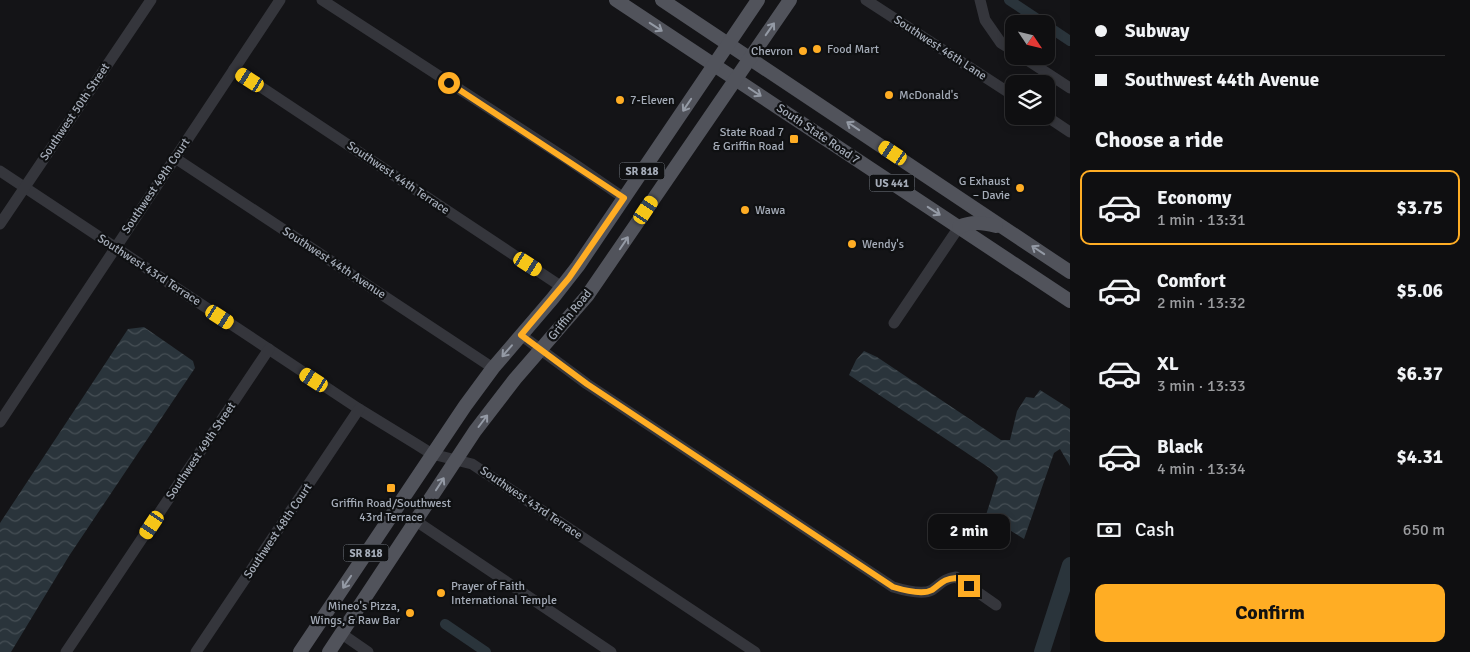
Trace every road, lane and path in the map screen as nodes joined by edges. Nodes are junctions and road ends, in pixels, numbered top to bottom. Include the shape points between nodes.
1 (151, 0) edge
2 (280, 0) edge
3 (322, 0) edge
4 (616, 0) edge
5 (662, 0) edge
6 (758, 0) edge
7 (790, 0) edge
8 (866, 0) edge
9 (980, 0) edge
10 (729, 44) junction
11 (1005, 45) edge
12 (750, 58) junction
13 (714, 65) junction
14 (1035, 65) edge
15 (234, 69) junction
16 (736, 79) junction
17 (1070, 88) edge
18 (1005, 90) edge
19 (1055, 122) edge
20 (1070, 132) edge
21 (175, 158) junction
22 (0, 171) edge
23 (24, 188) junction
24 (624, 198) junction
25 (0, 224) edge
26 (959, 227) junction
27 (1007, 229) junction
28 (115, 248) junction
29 (1070, 272) edge
30 (562, 287) junction
31 (1070, 301) edge
32 (894, 323) dead end
33 (521, 335) junction
34 (269, 350) junction
35 (541, 350) junction
36 (493, 368) junction
37 (359, 409) junction
38 (0, 422) edge
39 (432, 454) junction
40 (455, 460) junction
41 (416, 521) junction
42 (996, 605) dead end
43 (342, 634) junction
44 (66, 652) edge
45 (196, 652) edge
46 (300, 652) edge
47 (329, 652) edge
48 (368, 652) edge
49 (611, 652) edge
50 (755, 652) edge

1 - 23 street, Southwest 50th Street
2 - 15 street, Southwest 49th Court
3 - 24 street
4 -> 13 main road, South State Road 7 / US 441
5 - 10 main road, South State Road 7 / US 441
6 - 10 main road, Griffin Road / SR 818
12 -> 7 main road, Griffin Road / SR 818
8 - 18 street, Southwest 46th Lane
9 - 11 street via 985,20
10 - 12 main road, South State Road 7 / US 441
10 - 13 main road, Griffin Road / SR 818
12 - 16 main road, Griffin Road / SR 818
27 -> 12 main road, South State Road 7 / US 441
13 - 16 main road, South State Road 7 / US 441
13 -> 24 main road, Griffin Road / SR 818
14 - 17 street
15 - 21 street, Southwest 49th Court
15 - 30 street, Southwest 44th Terrace
16 -> 26 main road, South State Road 7 / US 441
35 -> 16 main road, Griffin Road / SR 818 via 586,296
19 - 20 street
21 - 28 street, Southwest 49th Court
21 - 36 street, Southwest 44th Avenue
22 - 23 street, Southwest 43rd Terrace
23 - 25 street, Southwest 50th Street
23 - 28 street, Southwest 43rd Terrace
24 - 30 main road, Griffin Road / SR 818
26 - 27 main road via 980,222
26 - 31 main road, South State Road 7 / US 441
26 - 32 street
29 -> 27 main road, South State Road 7 / US 441
28 - 34 street, Southwest 43rd Terrace
28 - 38 street, Southwest 49th Court
30 - 33 main road, Griffin Road / SR 818
33 - 35 street
33 -> 36 main road, Griffin Road / SR 818
34 - 37 street, Southwest 43rd Terrace
34 - 44 street, Southwest 49th Street
40 -> 35 main road, Griffin Road / SR 818 via 495,404
35 - 42 street via 587,384 893,587 907,592 930,591 945,579 956,578
36 - 39 main road, Griffin Road / SR 818
37 - 39 street, Southwest 43rd Terrace
37 - 45 street, Southwest 48th Court
39 - 40 street, Southwest 43rd Terrace
39 -> 46 main road, Griffin Road / SR 818
41 -> 40 main road, Griffin Road / SR 818
40 - 50 street, Southwest 43rd Terrace via 472,464
41 - 43 main road, Griffin Road / SR 818
41 - 49 street
43 - 47 main road, Griffin Road / SR 818
43 - 48 street

